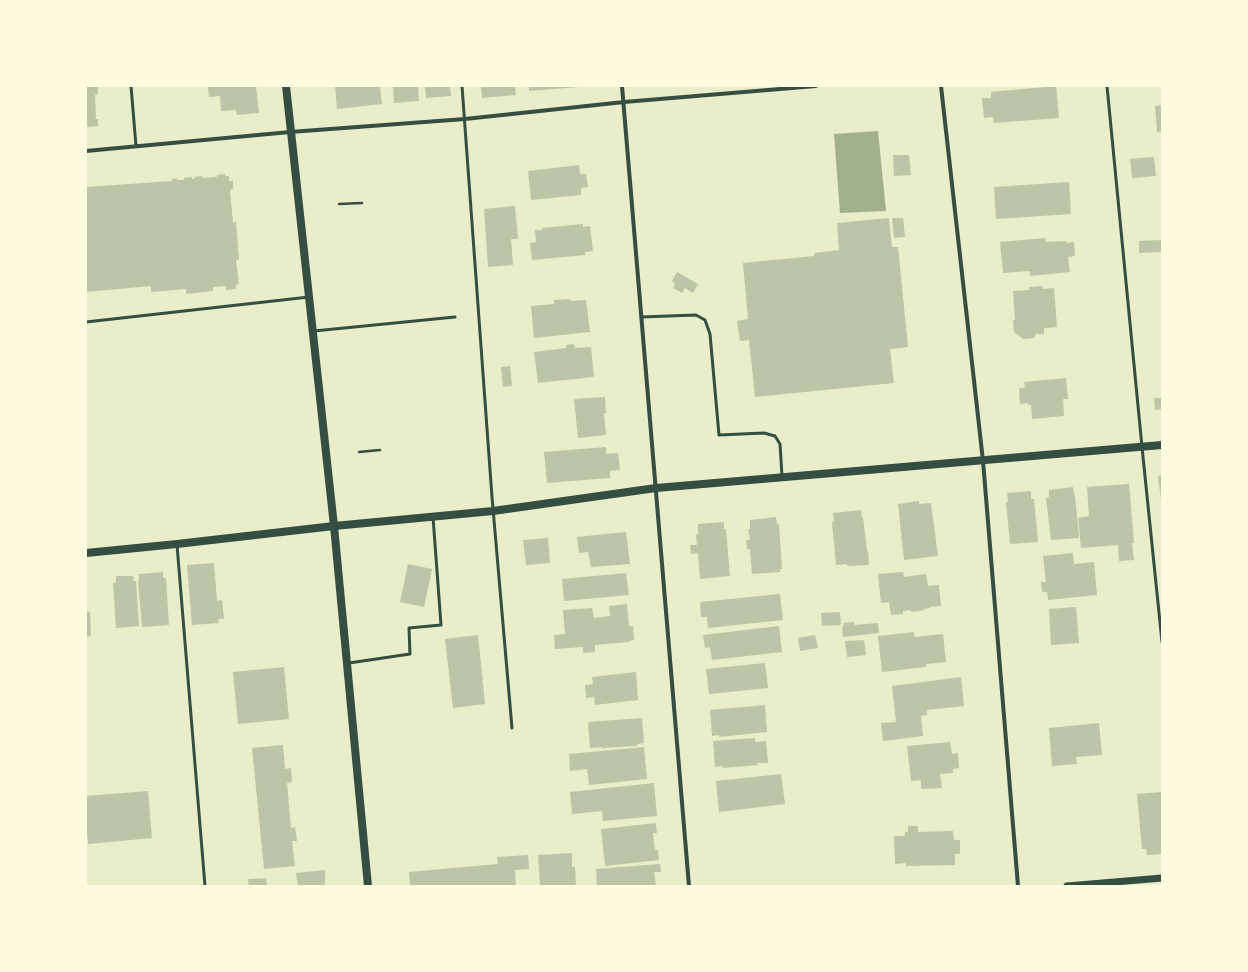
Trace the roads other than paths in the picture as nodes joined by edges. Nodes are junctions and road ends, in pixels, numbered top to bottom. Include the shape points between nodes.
1 (131, 86) edge
2 (286, 86) edge
3 (462, 86) edge
4 (622, 86) edge
5 (816, 86) edge
6 (941, 86) edge
7 (1107, 86) edge
8 (786, 87) edge
9 (624, 102) junction
10 (465, 119) junction
11 (290, 132) junction
12 (136, 146) junction
13 (86, 151) edge
14 (309, 297) junction
15 (642, 317) junction
16 (455, 318) dead end
17 (86, 322) edge
18 (312, 331) junction
19 (1162, 445) edge
20 (1142, 447) junction
21 (982, 461) junction
22 (782, 478) junction
23 (656, 488) junction
24 (493, 511) junction
25 (433, 517) junction
26 (334, 526) junction
27 (177, 544) junction
28 (86, 553) edge
29 (1162, 642) edge
30 (347, 663) junction
31 (512, 728) dead end
32 (1162, 878) edge
33 (205, 886) edge
34 (368, 886) edge
35 (689, 886) edge
36 (1018, 886) edge
37 (1068, 886) edge

1 - 12 lane
2 - 11 main road
3 - 10 lane
4 - 9 street
5 - 8 street
6 - 21 street
7 - 20 lane
8 - 9 street
9 - 10 street
9 - 15 street
10 - 11 street
10 - 24 lane
11 - 12 street
11 - 14 main road
12 - 13 street
14 - 17 lane
14 - 18 main road
15 - 22 lane via 696,315 705,320 710,334 720,435 764,433 775,436 780,444
15 - 23 street
16 - 18 lane
18 - 26 main road
19 - 20 main road
20 - 21 main road
20 - 29 lane
21 - 22 main road
21 - 36 street
22 - 23 main road
23 - 24 main road
23 - 35 street
24 - 25 main road
24 - 31 lane
25 - 26 main road
25 - 30 lane via 442,624 409,628 410,654
26 - 27 main road
26 - 30 main road
27 - 28 main road
27 - 33 lane
30 - 34 main road
32 - 37 street

